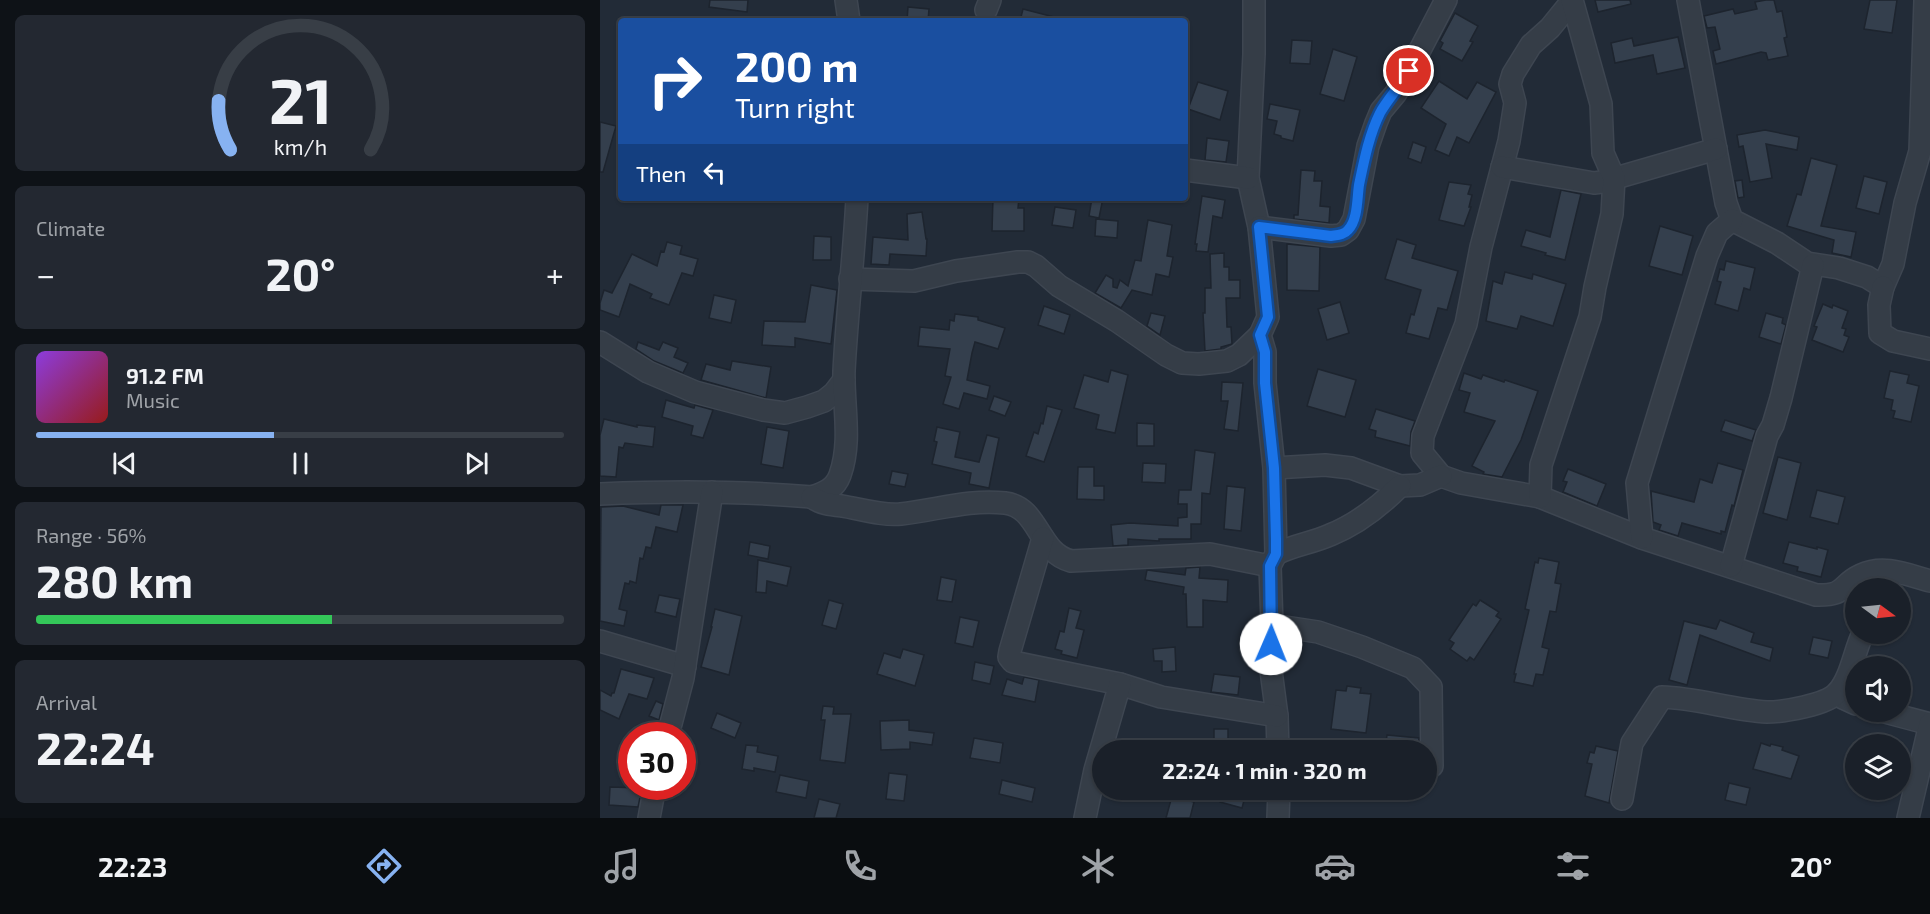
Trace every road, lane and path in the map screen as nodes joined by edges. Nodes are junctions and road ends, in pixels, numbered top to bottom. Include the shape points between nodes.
1 (846, 0) edge
2 (1254, 0) edge
3 (1446, 0) edge
4 (1688, 0) edge
5 (1925, 0) edge
6 (1572, 1) edge
7 (849, 18) edge
8 (1716, 149) junction
9 (1502, 167) junction
10 (1188, 170) edge
11 (1248, 178) junction
12 (1614, 178) junction
13 (857, 201) edge
14 (1732, 220) junction
15 (1259, 227) junction
16 (1813, 265) junction
17 (850, 279) junction
18 (1883, 287) junction
19 (1260, 335) junction
20 (600, 342) edge
21 (1930, 349) edge
22 (844, 380) junction
23 (1274, 468) junction
24 (839, 476) junction
25 (1441, 476) junction
26 (1400, 486) junction
27 (712, 492) junction
28 (600, 494) edge
29 (1540, 496) junction
30 (812, 497) junction
31 (856, 509) junction
32 (1042, 538) junction
33 (1642, 538) junction
34 (1273, 560) junction
35 (1731, 566) junction
36 (1857, 578) edge
37 (1891, 578) edge
38 (1911, 581) edge
39 (1930, 581) edge
40 (1845, 589) edge
41 (1272, 625) junction
42 (600, 641) edge
43 (685, 666) junction
44 (1120, 684) junction
45 (1845, 698) edge
46 (1277, 716) junction
47 (1911, 719) edge
48 (671, 722) edge
49 (1930, 724) edge
50 (1278, 740) edge
51 (1432, 740) edge
52 (1622, 799) dead end
53 (652, 800) edge
54 (1279, 800) edge
55 (649, 818) edge
56 (1084, 818) edge
57 (1278, 818) edge
58 (1908, 818) edge

1 - 7 street
2 - 11 street
3 - 15 street via 1409,71 1381,111 1348,230 1331,236
4 - 8 street
5 - 18 street via 1920,151 1893,264
6 - 9 street via 1531,45 1513,74 1510,84 1515,103
6 - 12 street via 1600,104 1603,153
8 - 12 street
8 - 14 street
9 - 12 street via 1594,183
9 - 25 street via 1466,324 1423,436 1422,453
10 - 11 street
11 - 15 street
12 - 29 street via 1612,214 1593,301 1541,465
13 - 17 street
14 - 16 street
14 - 33 street via 1717,233 1707,256 1637,483
15 - 19 street via 1268,317
16 - 18 street via 1839,268
16 - 35 street via 1781,398
17 - 19 street via 914,281 1028,262 1059,286 1182,363 1227,361
17 - 22 street
18 - 21 street via 1880,333 1893,341
19 - 23 street via 1265,352
20 - 22 street via 648,372 695,392 763,410 785,413 807,407 834,393
22 - 24 street via 846,448
23 - 26 street via 1351,468
23 - 34 street
24 - 30 street via 826,492
24 - 31 street
25 - 26 street via 1420,485
25 - 29 street
26 - 34 street via 1381,505 1331,535 1292,546
27 - 28 street
27 - 30 street
27 - 43 street
29 - 33 street
30 - 31 street
31 - 32 street via 899,514 951,504 1006,503 1025,511
32 - 34 street via 1059,558 1071,561 1210,554
32 - 44 street via 1009,657 1013,662
33 - 35 street
34 - 41 street
35 - 40 street via 1816,595 1831,595
36 - 37 street via 1875,570
38 - 39 street
41 - 46 street via 1270,663
41 - 51 street via 1318,632 1413,668 1431,687
42 - 43 street
43 - 48 street
44 - 46 street via 1161,697
44 - 56 street
45 - 52 street via 1768,712 1662,697 1632,743
46 - 50 street
47 - 49 street
49 - 58 street
53 - 55 street
54 - 57 street

